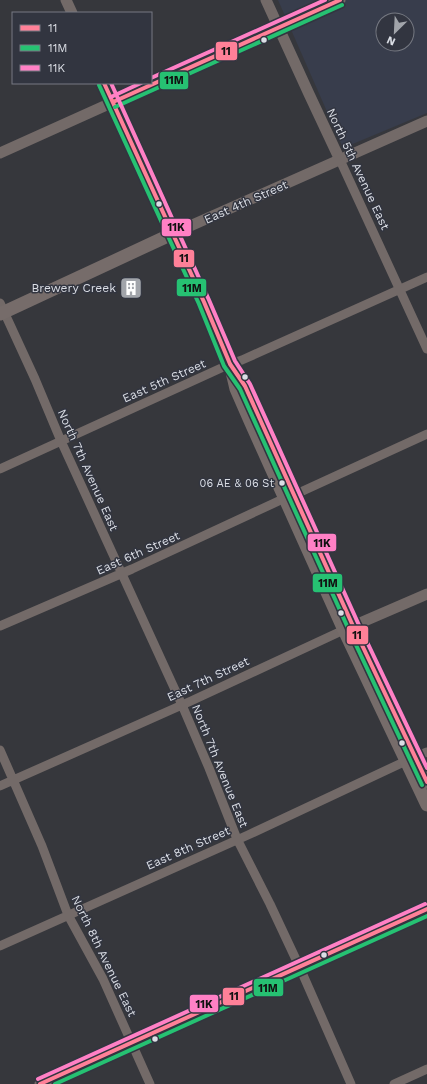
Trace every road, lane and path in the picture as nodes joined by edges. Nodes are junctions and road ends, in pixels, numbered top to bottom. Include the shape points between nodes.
1 (66, 0) edge
2 (266, 0) edge
3 (340, 0) edge
4 (72, 12) edge
5 (278, 28) junction
6 (104, 84) edge
7 (113, 102) junction
8 (427, 121) edge
9 (0, 153) edge
10 (340, 160) junction
11 (172, 234) junction
12 (427, 277) edge
13 (400, 289) junction
14 (1, 310) edge
15 (427, 349) edge
16 (230, 364) junction
17 (427, 434) edge
18 (62, 441) junction
19 (0, 470) edge
20 (290, 497) junction
21 (122, 573) junction
22 (427, 594) edge
23 (0, 626) edge
24 (349, 628) junction
25 (182, 705) junction
26 (0, 750) edge
27 (416, 756) edge
28 (14, 780) junction
29 (427, 782) edge
30 (0, 786) edge
31 (427, 805) edge
32 (237, 839) junction
33 (427, 909) edge
34 (68, 915) junction
35 (0, 946) edge
36 (300, 968) junction
37 (132, 1043) junction
38 (427, 1069) edge
39 (40, 1084) edge
40 (150, 1084) edge
41 (351, 1084) edge
42 (394, 1084) edge

1 - 4 street
2 - 5 street, North 5th Avenue East
3 - 5 street
5 - 7 street
5 - 10 street, North 5th Avenue East
6 - 7 street
7 - 9 street
7 - 11 street
8 - 10 street, East 4th Street
10 - 11 street, East 4th Street
10 - 13 street, North 5th Avenue East
11 - 14 main road, East 4th Street
11 - 16 main road
12 - 13 street, East 5th Street
13 - 15 street, North 5th Avenue East
13 - 16 street, East 5th Street
14 - 18 street, North 7th Avenue East
16 - 18 street, East 5th Street
16 - 20 main road via 245,386
17 - 20 street, East 6th Street
18 - 19 street, East 5th Street
18 - 21 street, North 7th Avenue East
20 - 21 street, East 6th Street
20 - 24 main road
21 - 23 street, East 6th Street
21 - 25 street, North 7th Avenue East
22 - 24 street, East 7th Street
24 - 25 street, East 7th Street
24 - 27 main road
25 - 28 street, East 7th Street
25 - 32 street, North 7th Avenue East
26 - 28 street, North 8th Avenue East
27 - 29 main road
27 - 31 main road
27 - 32 street, East 8th Street
28 - 30 street, East 7th Street
28 - 34 street, North 8th Avenue East
32 - 34 street, East 8th Street
32 - 36 street, North 7th Avenue East
33 - 36 street
34 - 35 street, East 8th Street
34 - 37 street, North 8th Avenue East via 103,979
36 - 37 street
36 - 41 street, North 7th Avenue East
37 - 39 street
37 - 40 street, North 8th Avenue East
38 - 42 street

